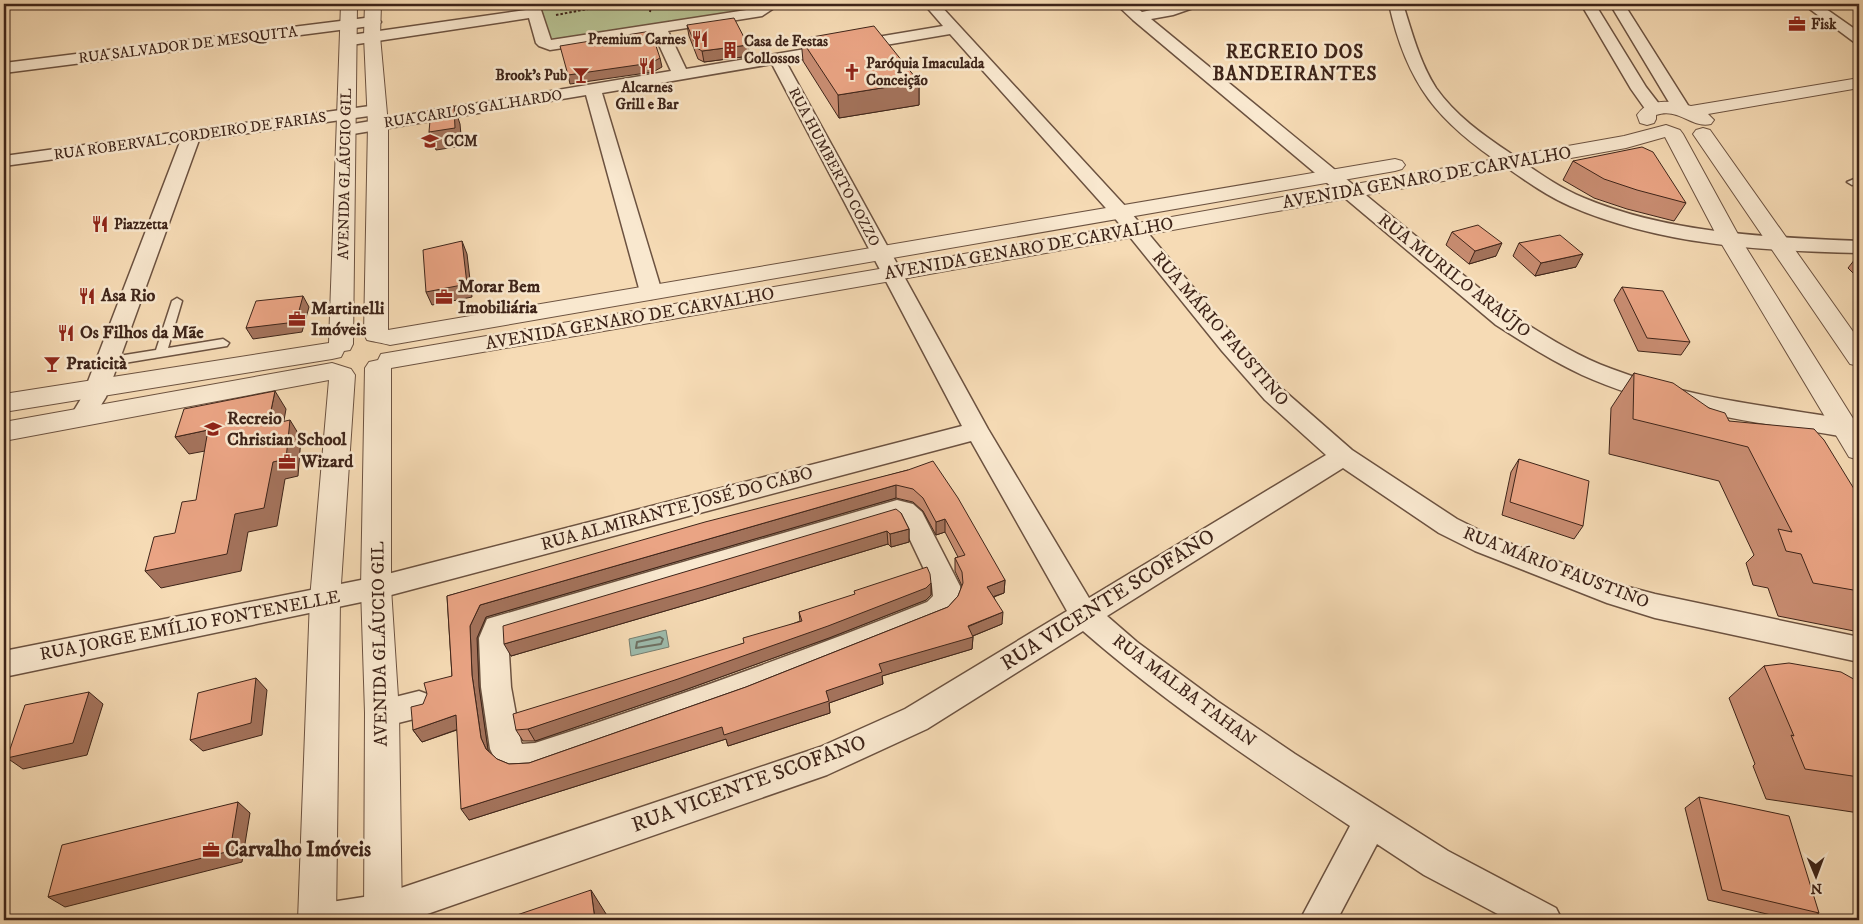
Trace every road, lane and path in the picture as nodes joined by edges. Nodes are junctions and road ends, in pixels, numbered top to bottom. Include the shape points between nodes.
1 (349, 4) edge
2 (634, 4) edge
3 (646, 4) edge
4 (658, 4) edge
5 (766, 4) edge
6 (931, 4) edge
7 (1191, 4) edge
8 (1396, 4) edge
9 (1588, 4) edge
10 (1617, 4) edge
11 (1810, 4) edge
12 (1130, 10) edge
13 (534, 12) edge
14 (373, 21) edge
15 (659, 29) junction
16 (954, 29) junction
17 (348, 33) junction
18 (1857, 36) edge
19 (777, 59) junction
20 (4, 68) edge
21 (681, 75) junction
22 (1859, 83) edge
23 (593, 90) junction
24 (1859, 100) edge
25 (1685, 111) junction
26 (1651, 114) junction
27 (377, 118) junction
28 (347, 122) junction
29 (1706, 130) junction
30 (1670, 132) junction
31 (192, 135) junction
32 (1491, 149) junction
33 (4, 160) edge
34 (1512, 162) junction
35 (1331, 175) junction
36 (1349, 192) junction
37 (1120, 212) junction
38 (1135, 230) junction
39 (1729, 238) junction
40 (1780, 244) junction
41 (1859, 247) edge
42 (886, 264) junction
43 (651, 292) junction
44 (177, 301) dead end
45 (223, 343) dead end
46 (384, 350) junction
47 (161, 353) junction
48 (1859, 358) edge
49 (337, 360) junction
50 (106, 362) junction
51 (97, 388) junction
52 (4, 403) edge
53 (82, 418) junction
54 (1846, 428) junction
55 (4, 431) edge
56 (977, 431) junction
57 (1859, 450) edge
58 (1343, 456) junction
59 (376, 588) junction
60 (325, 599) junction
61 (1084, 614) junction
62 (1859, 650) edge
63 (4, 664) edge
64 (494, 687) joint
65 (419, 705) edge
66 (382, 712) junction
67 (1371, 821) junction
68 (383, 916) edge
69 (316, 920) edge
70 (331, 920) edge
71 (1318, 920) edge
72 (1544, 920) edge

1 - 17 street, AVENIDA GLÁUCIO GIL
2 - 13 path via 570,12
3 - 4 path
5 - 15 street via 767,8 757,13
6 - 16 street, RUA MÁRIO FAUSTINO
7 - 12 street via 1168,12
8 - 32 street via 1416,64 1429,90 1458,122
9 - 26 street
10 - 25 street
11 - 18 street
12 - 35 street, RUA MURILO ARAÚJO
13 - 14 street, RUA SALVADOR DE MESQUITA
13 - 15 street via 544,43 550,45
14 - 17 street, RUA SALVADOR DE MESQUITA
14 - 27 street, AVENIDA GLÁUCIO GIL
15 - 21 street
16 - 19 street, RUA CARLOS GALHARDO
16 - 37 street, RUA MÁRIO FAUSTINO
17 - 20 street, RUA SALVADOR DE MESQUITA
17 - 28 street, AVENIDA GLÁUCIO GIL
19 - 21 street, RUA CARLOS GALHARDO
19 - 42 street, RUA HUMBERTO COZZO
21 - 23 street, RUA CARLOS GALHARDO
22 - 25 street
23 - 27 street, RUA CARLOS GALHARDO
23 - 43 street
24 - 29 street
25 - 26 street, AVENIDA GENARO DE CARVALHO via 1665,108
25 - 29 street via 1698,116
26 - 30 street via 1654,125
26 - 32 street, AVENIDA GENARO DE CARVALHO
27 - 28 street, RUA CARLOS GALHARDO
27 - 46 street, AVENIDA GLÁUCIO GIL
28 - 31 street, RUA ROBERVAL CORDEIRO DE FARIAS
28 - 49 street, AVENIDA GLÁUCIO GIL
29 - 30 street via 1691,136
29 - 40 street
30 - 34 street, AVENIDA GENARO DE CARVALHO
30 - 39 street
31 - 33 street, RUA ROBERVAL CORDEIRO DE FARIAS
31 - 50 street
32 - 34 street
32 - 35 street, AVENIDA GENARO DE CARVALHO
34 - 36 street, AVENIDA GENARO DE CARVALHO
34 - 39 street via 1554,190 1604,213 1676,230
35 - 36 street, RUA MURILO ARAÚJO
35 - 37 street, AVENIDA GENARO DE CARVALHO
36 - 38 street, AVENIDA GENARO DE CARVALHO
36 - 54 street, RUA MURILO ARAÚJO via 1504,320 1556,353 1604,375 1649,389
37 - 38 street, RUA MÁRIO FAUSTINO
37 - 42 street, AVENIDA GENARO DE CARVALHO
38 - 42 street, AVENIDA GENARO DE CARVALHO
38 - 58 street, RUA MÁRIO FAUSTINO via 1267,387
39 - 40 street
39 - 54 street
40 - 41 street
40 - 48 street
42 - 43 street, AVENIDA GENARO DE CARVALHO
42 - 46 street, AVENIDA GENARO DE CARVALHO
42 - 56 street, RUA MALBA TAHAN
43 - 46 street, AVENIDA GENARO DE CARVALHO
44 - 47 lane
45 - 47 lane
46 - 49 street via 358,336
46 - 49 street via 360,375
46 - 59 street, AVENIDA GLÁUCIO GIL
47 - 50 lane
49 - 51 street
49 - 53 street
49 - 60 street, AVENIDA GLÁUCIO GIL
50 - 51 street
51 - 52 street
51 - 53 street
53 - 55 street
54 - 57 street
56 - 59 street, RUA ALMIRANTE JOSÉ DO CABO
56 - 61 street, RUA MALBA TAHAN
58 - 61 street, RUA VICENTE SCOFANO
58 - 62 street, RUA MÁRIO FAUSTINO via 1448,526 1484,544 1617,595
59 - 60 street, RUA JORGE EMÍLIO FONTENELLE
59 - 66 street, AVENIDA GLÁUCIO GIL
60 - 63 street, RUA JORGE EMÍLIO FONTENELLE
60 - 69 street, AVENIDA GLÁUCIO GIL
61 - 67 street, RUA MALBA TAHAN via 1206,711
61 - 68 street, RUA VICENTE SCOFANO via 916,719 827,760
64 - 64 street via 506,748 516,758 535,758 819,658 937,610 949,594 913,519 904,511 889,511 503,625 497,628 492,638
65 - 66 street
66 - 68 street, AVENIDA GLÁUCIO GIL
67 - 71 street
67 - 72 street, RUA MALBA TAHAN via 1436,863
68 - 70 street, RUA VICENTE SCOFANO

